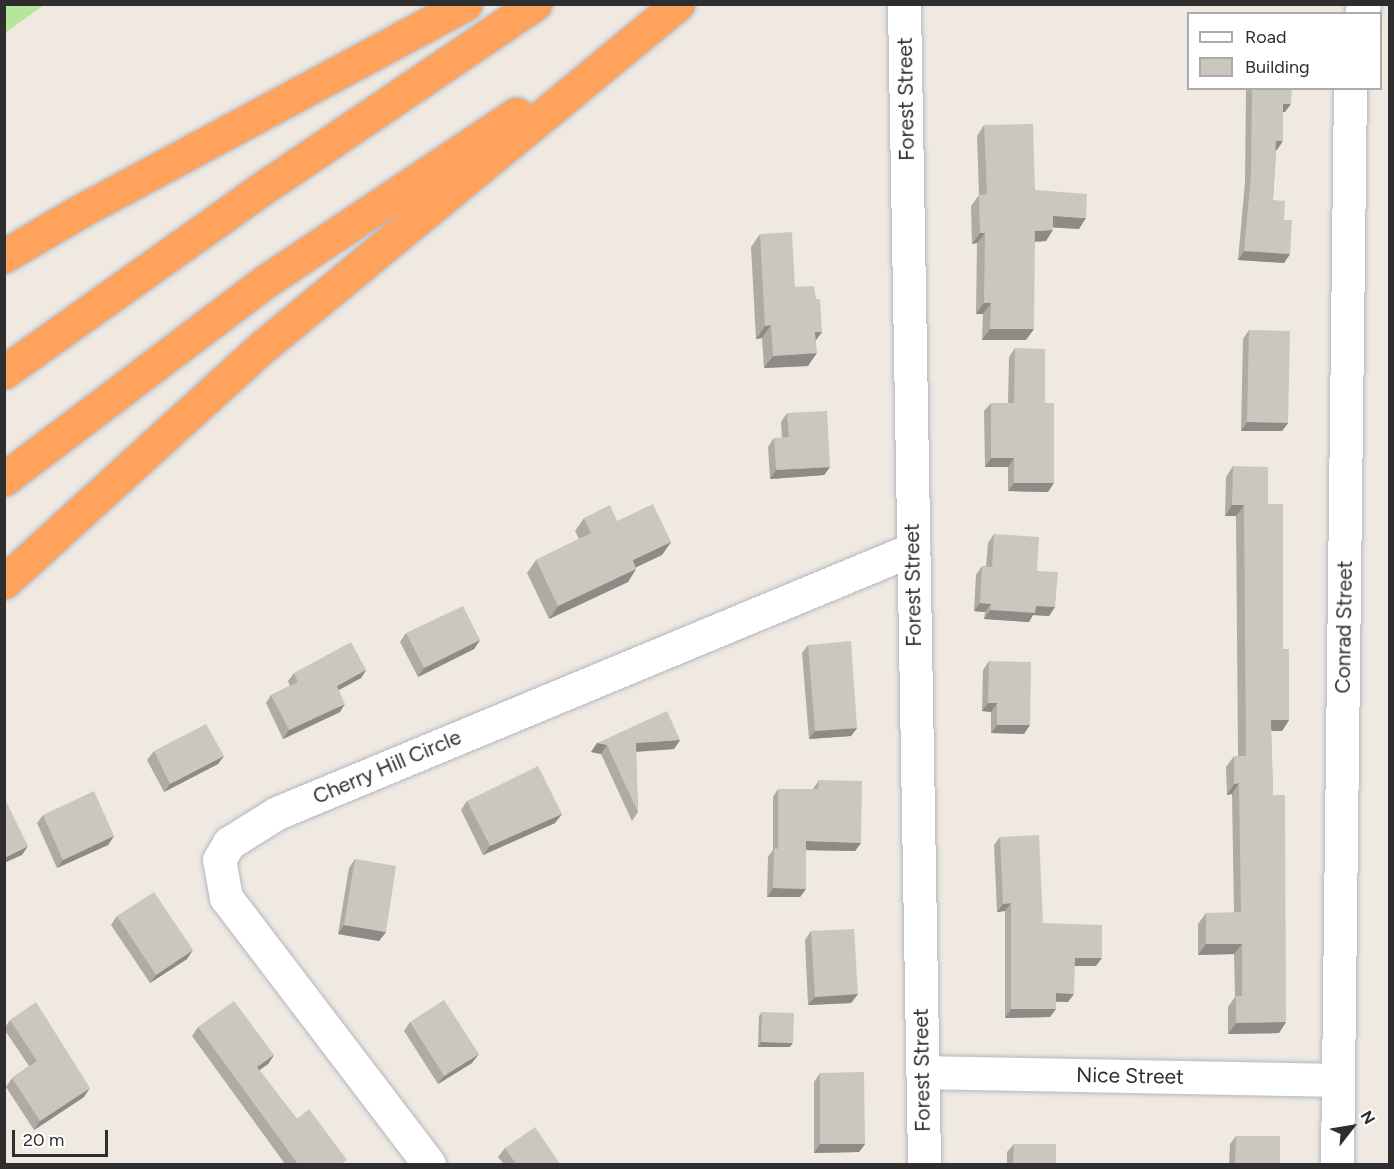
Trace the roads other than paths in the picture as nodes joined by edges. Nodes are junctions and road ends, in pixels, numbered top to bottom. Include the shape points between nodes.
1 (465, 4) edge
2 (535, 4) edge
3 (678, 4) edge
4 (904, 4) edge
5 (1350, 90) edge
6 (4, 256) edge
7 (4, 372) edge
8 (4, 479) edge
9 (913, 549) junction
10 (4, 582) edge
11 (922, 1072) junction
12 (1338, 1080) junction
13 (429, 1164) edge
14 (924, 1164) edge
15 (1337, 1164) edge

1 - 6 highway via 87,207
2 - 7 highway via 260,190
3 - 8 highway via 266,281
3 - 10 highway via 266,344
4 - 9 street, Forest Street
5 - 12 street, Conrad Street
9 - 11 street, Forest Street
9 - 13 street, Cherry Hill Circle via 277,813 229,843 219,860 226,898
11 - 12 street, Nice Street
11 - 14 street, Forest Street
12 - 15 street, Conrad Street

